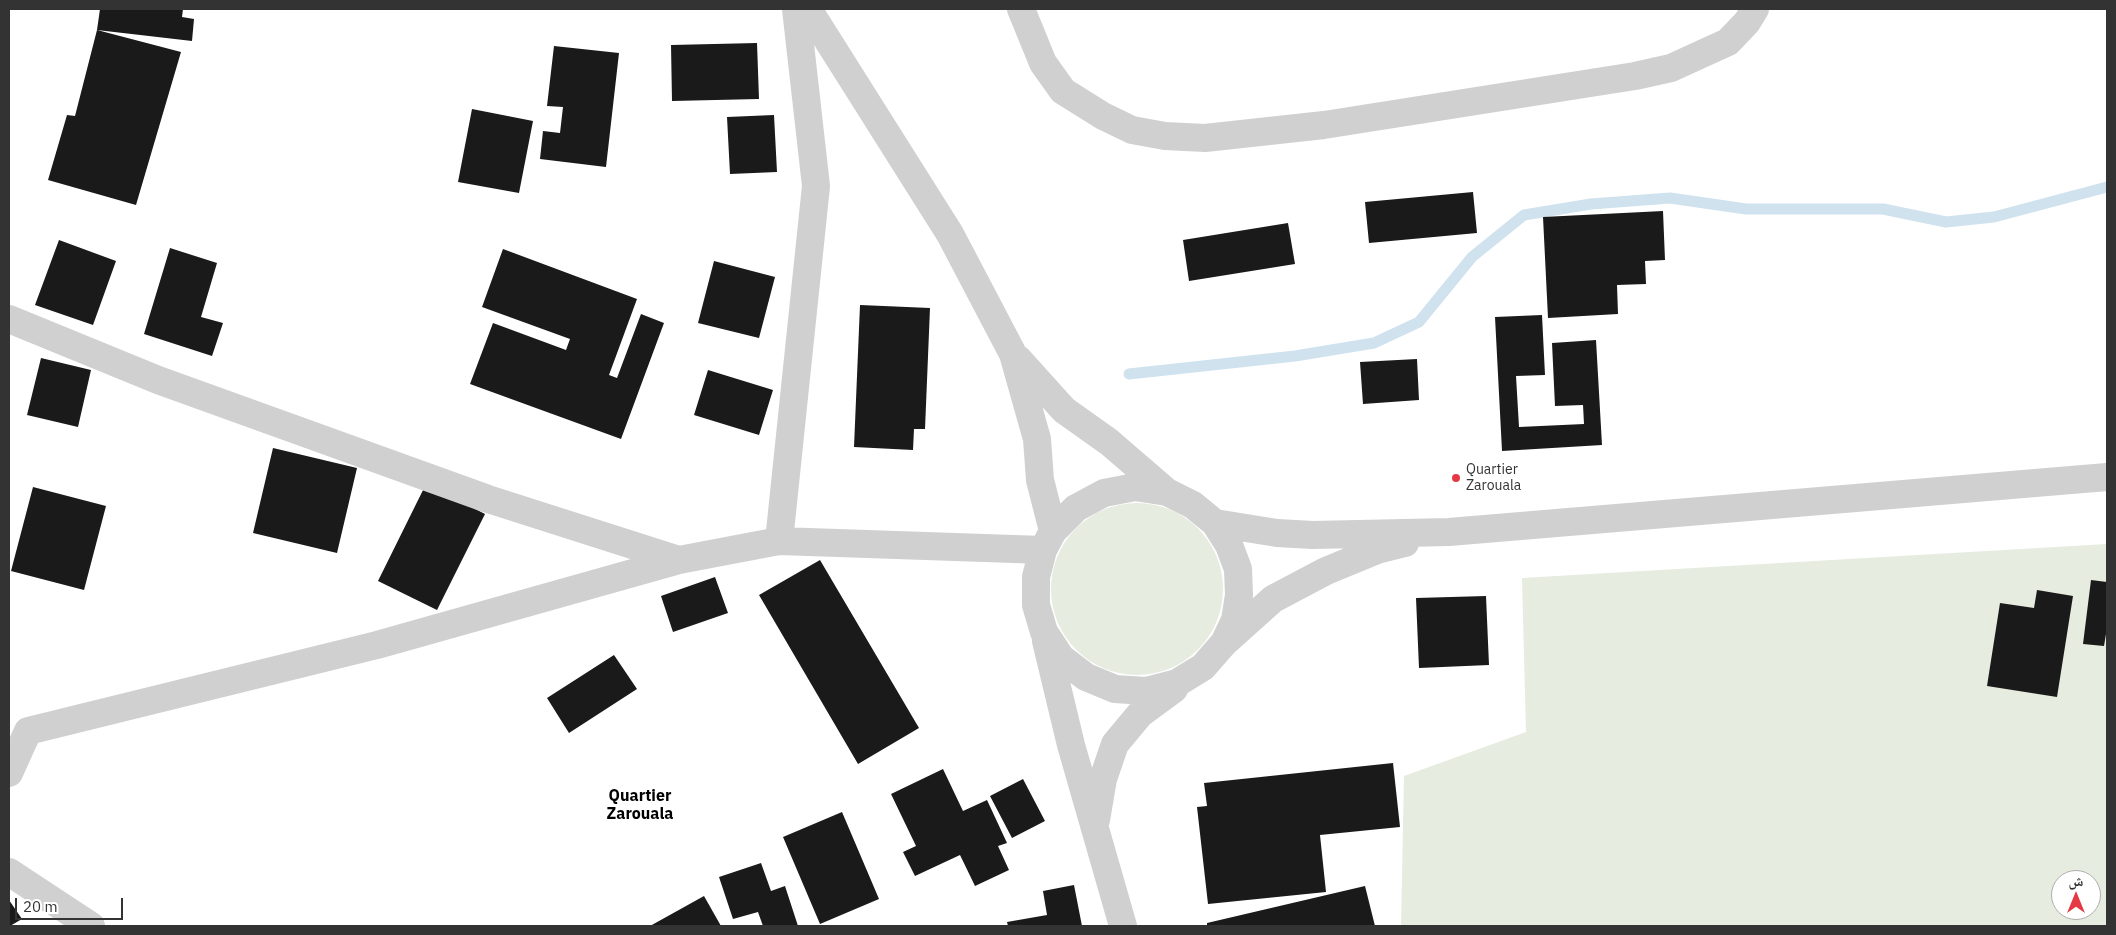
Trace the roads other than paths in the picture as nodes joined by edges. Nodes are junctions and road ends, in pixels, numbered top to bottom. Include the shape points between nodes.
1 (796, 9) edge
2 (808, 9) edge
3 (1021, 9) edge
4 (1755, 9) edge
5 (9, 319) edge
6 (1013, 354) junction
7 (2107, 476) edge
8 (1167, 492) junction
9 (1215, 523) junction
10 (1448, 532) junction
11 (1048, 540) junction
12 (779, 541) junction
13 (679, 560) junction
14 (1044, 632) junction
15 (1224, 642) junction
16 (1203, 667) junction
17 (9, 773) edge
18 (1095, 826) junction
19 (9, 872) edge
20 (91, 926) edge
21 (1123, 926) edge

1 - 12 street via 816,186
2 - 6 street via 950,234
3 - 4 street via 1043,63 1063,91 1102,116 1132,130 1205,138 1324,125 1671,68 1728,42
5 - 13 street via 158,380 478,496
6 - 8 street via 1064,410 1109,442
6 - 11 street via 1037,439
7 - 10 street
8 - 9 street via 1194,505
8 - 11 street via 1136,487 1104,493 1076,508
9 - 10 street via 1278,534
9 - 15 street via 1229,545 1238,569 1239,595 1235,620
10 - 15 street via 1377,550 1326,571 1273,599
11 - 12 street
11 - 14 street via 1036,577 1036,605
12 - 13 street
13 - 17 street via 377,645 28,731
14 - 16 street via 1061,658 1086,677 1115,689 1146,691 1177,683
14 - 18 street via 1071,745
15 - 16 street
16 - 18 street via 1140,714 1115,744
18 - 21 street
19 - 20 street

